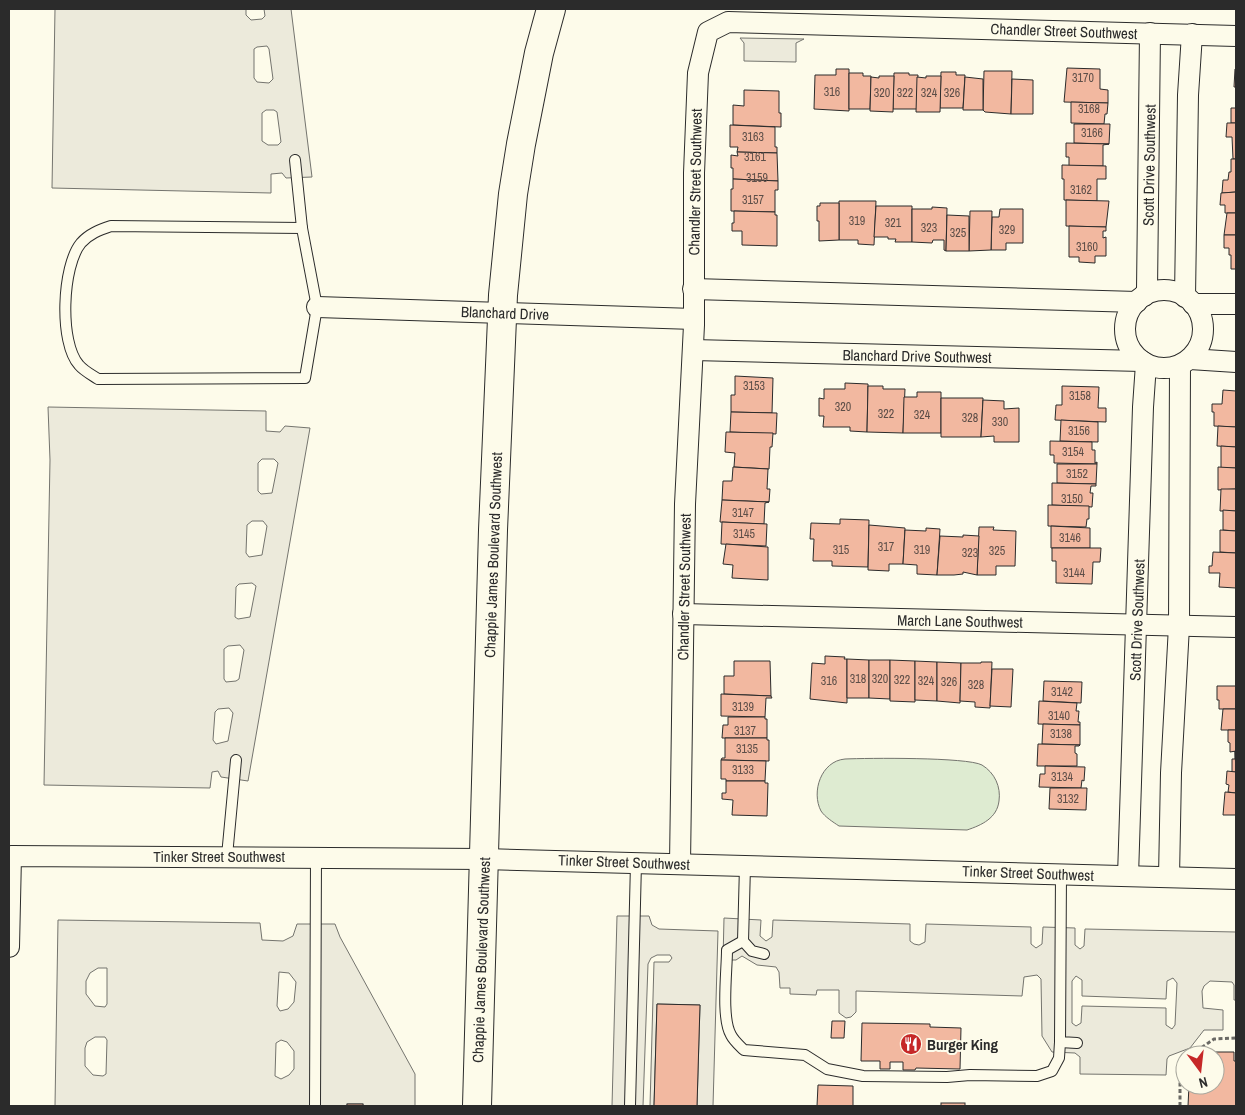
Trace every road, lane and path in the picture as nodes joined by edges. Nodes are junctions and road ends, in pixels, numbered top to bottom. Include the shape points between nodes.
1 (550, 9) edge
2 (1150, 33) junction
3 (1192, 34) junction
4 (1236, 36) edge
5 (295, 160) dead end
6 (302, 228) junction
7 (693, 289) junction
8 (1140, 299) junction
9 (1189, 300) junction
10 (1236, 304) edge
11 (317, 306) junction
12 (502, 313) junction
13 (694, 319) junction
14 (693, 350) junction
15 (1185, 362) junction
16 (1236, 362) edge
17 (1144, 363) junction
18 (683, 614) junction
19 (1138, 625) junction
20 (1179, 626) junction
21 (1236, 627) edge
22 (236, 760) dead end
23 (227, 856) junction
24 (316, 857) junction
25 (484, 859) junction
26 (636, 863) junction
27 (680, 864) junction
28 (745, 866) junction
29 (1061, 874) junction
30 (1128, 876) junction
31 (1169, 877) junction
32 (1236, 879) edge
33 (742, 940) junction
34 (9, 947) edge
35 (764, 954) dead end
36 (1236, 1038) edge
37 (1060, 1042) junction
38 (1077, 1043) dead end
39 (1205, 1045) edge
40 (315, 1106) edge
41 (477, 1106) edge
42 (630, 1106) edge

1 - 12 street, Chappie James Boulevard Southwest via 518,161
2 - 3 street, Chandler Street Southwest
2 - 7 street, Chandler Street Southwest via 728,22 708,32 698,73
2 - 8 street, Scott Drive Southwest via 1147,290
3 - 4 street, Chandler Street Southwest
3 - 9 street via 1188,95
5 - 6 lane
6 - 11 lane
6 - 11 lane via 111,226 96,230 81,244 72,259 67,278 68,338 79,366 98,379 305,378
7 - 8 street
7 - 13 street, Chandler Street Southwest
8 - 9 street via 1165,290
8 - 17 street via 1129,313 1125,325 1131,352
9 - 10 street
9 - 15 street via 1201,315 1203,328 1198,348
11 - 12 street, Blanchard Drive
12 - 13 street, Blanchard Drive
12 - 25 street, Chappie James Boulevard Southwest
13 - 14 street, Chandler Street Southwest
14 - 17 street, Blanchard Drive Southwest
14 - 18 street, Chandler Street Southwest
15 - 16 street
15 - 17 street via 1167,368
15 - 20 street
17 - 19 street, Scott Drive Southwest
18 - 19 street, March Lane Southwest
18 - 27 street, Chandler Street Southwest
19 - 20 street, March Lane Southwest
19 - 30 street, Scott Drive Southwest
20 - 21 street, March Lane Southwest
20 - 31 street
22 - 23 lane
23 - 24 street, Tinker Street Southwest
23 - 34 street, Tinker Street Southwest via 11,856
24 - 25 street, Tinker Street Southwest
24 - 40 lane
25 - 26 street, Tinker Street Southwest
25 - 41 street, Chappie James Boulevard Southwest
26 - 27 street, Tinker Street Southwest
26 - 42 lane
27 - 28 street, Tinker Street Southwest
28 - 29 street, Tinker Street Southwest
28 - 33 lane
29 - 30 street, Tinker Street Southwest
29 - 37 lane
30 - 31 street, Tinker Street Southwest
31 - 32 street, Tinker Street Southwest
33 - 35 lane via 752,951
33 - 37 lane via 728,950 726,1018 730,1034 744,1050 805,1055 827,1070 863,1076 1037,1076 1052,1071 1059,1058
36 - 39 path via 1214,1039
37 - 38 lane

